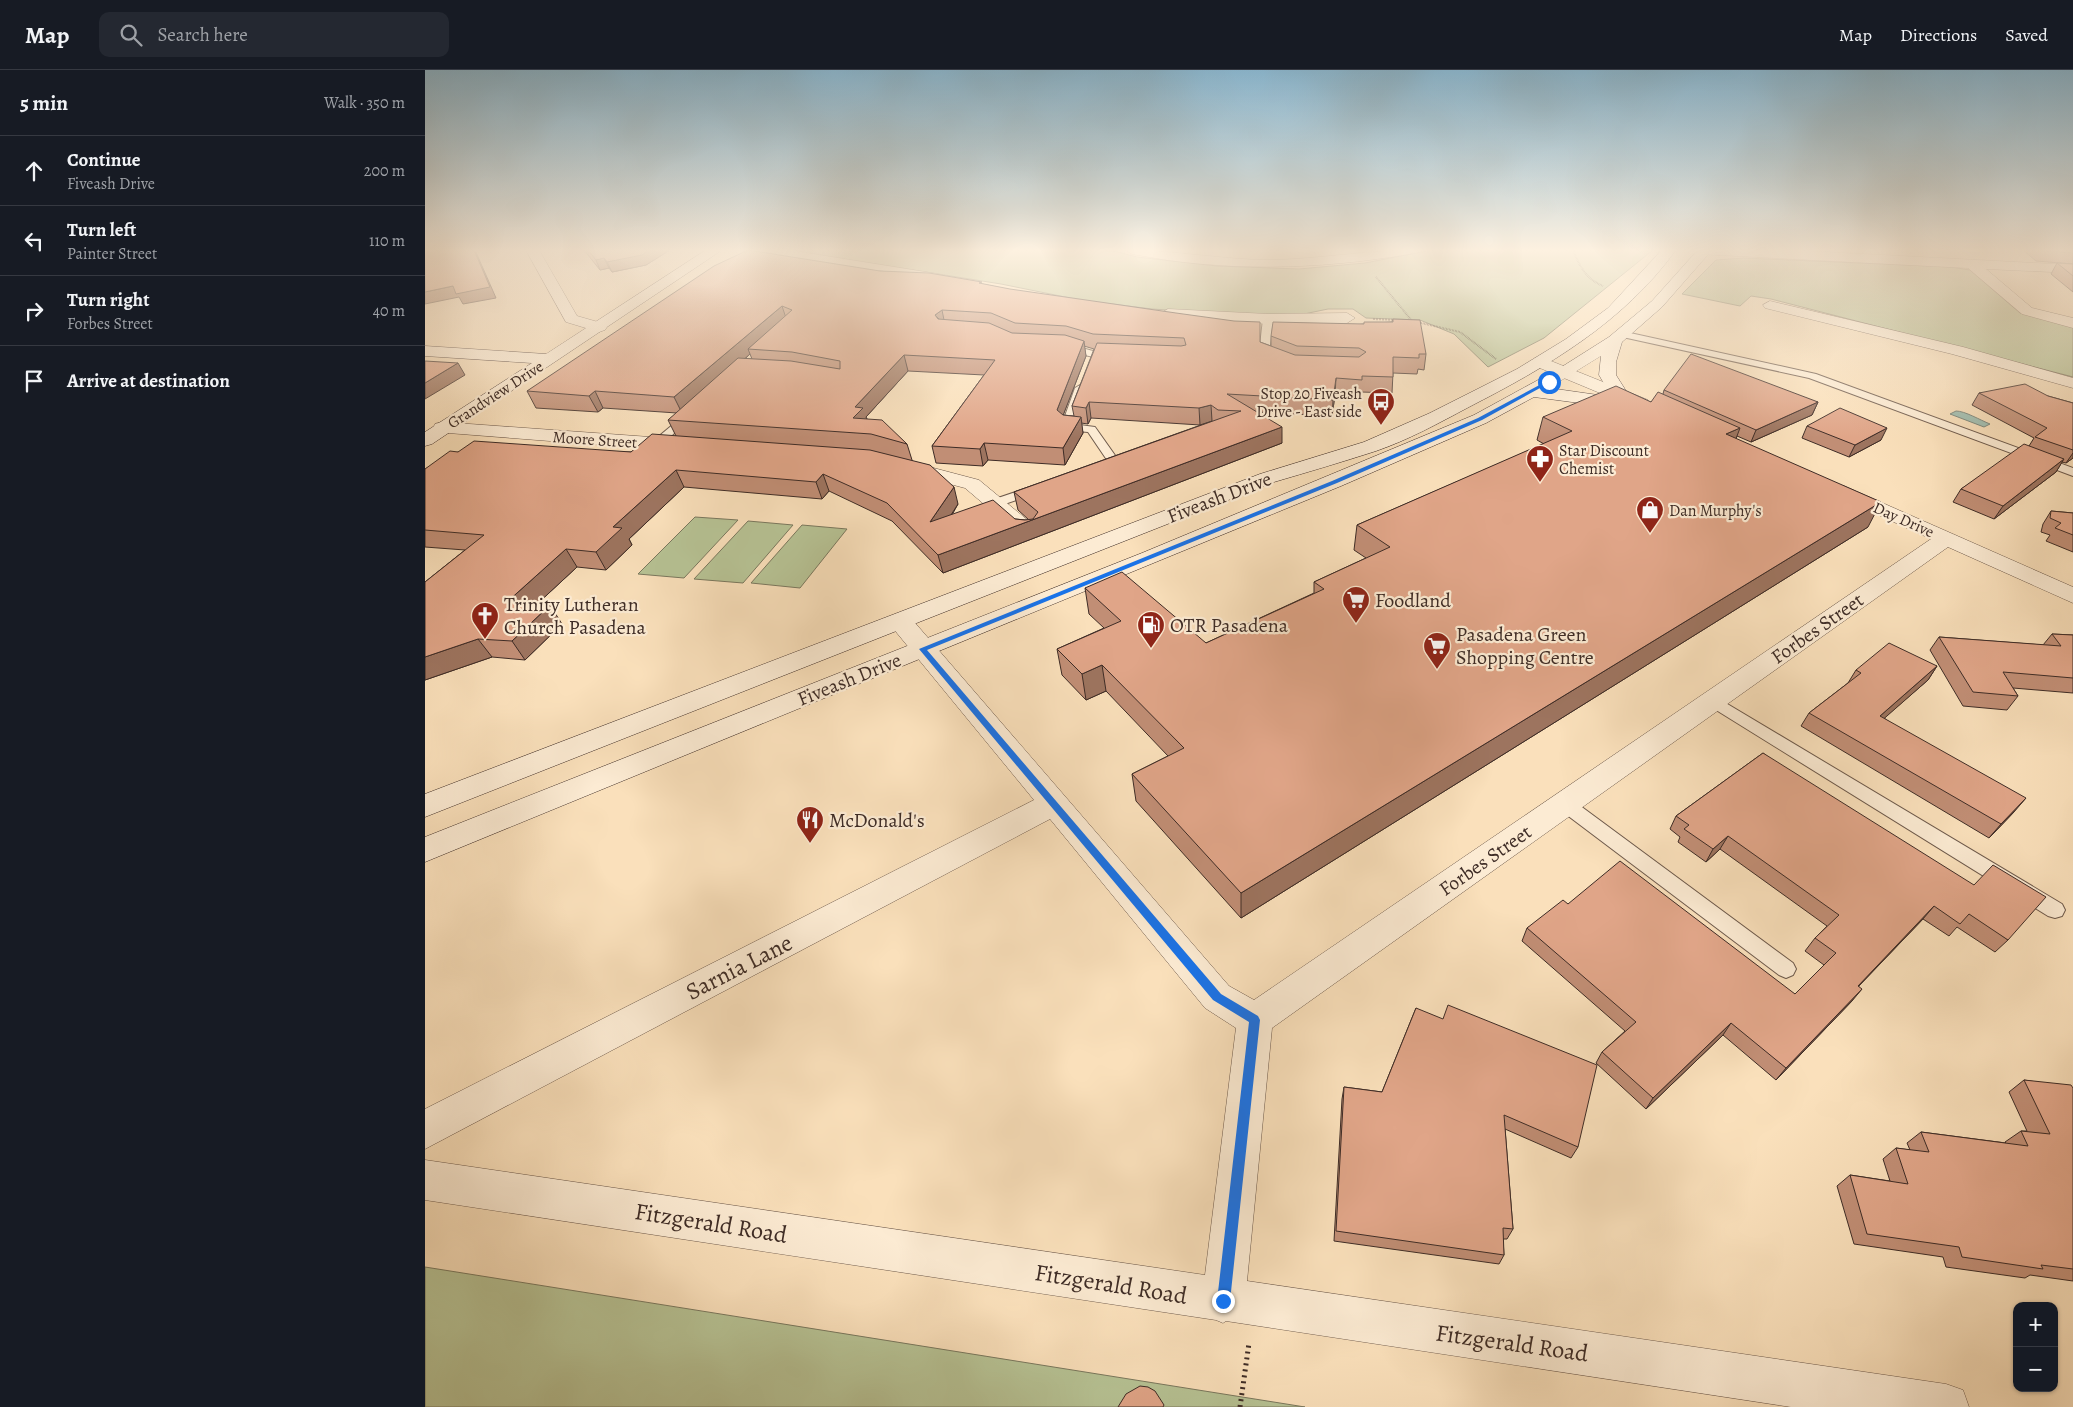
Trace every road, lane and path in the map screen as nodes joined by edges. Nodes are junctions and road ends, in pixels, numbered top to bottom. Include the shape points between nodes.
1 (567, 312) edge
2 (621, 312) edge
3 (1405, 312) edge
4 (1608, 312) edge
5 (1647, 312) edge
6 (1801, 312) edge
7 (2036, 312) edge
8 (1158, 313) edge
9 (1347, 318) joint
10 (1268, 320) junction
11 (1412, 321) junction
12 (2073, 322) edge
13 (599, 327) junction
14 (1618, 337) junction
15 (1050, 345) edge
16 (425, 351) edge
17 (1123, 356) edge
18 (548, 359) junction
19 (1541, 362) junction
20 (1287, 363) edge
21 (1495, 366) dead end
22 (1566, 372) junction
23 (1083, 382) edge
24 (2073, 383) edge
25 (1532, 391) junction
26 (1619, 394) junction
27 (698, 406) edge
28 (442, 428) junction
29 (425, 440) edge
30 (656, 444) junction
31 (695, 446) edge
32 (886, 461) edge
33 (1113, 462) edge
34 (2073, 472) edge
35 (1823, 483) edge
36 (1050, 484) edge
37 (996, 503) junction
38 (1028, 530) edge
39 (1947, 538) junction
40 (2073, 596) edge
41 (901, 622) junction
42 (922, 649) junction
43 (1714, 701) junction
44 (1053, 804) junction
45 (1565, 804) junction
46 (425, 806) edge
47 (425, 850) edge
48 (2055, 910) dead end
49 (1786, 969) dead end
50 (1255, 1020) junction
51 (425, 1130) edge
52 (425, 1180) edge
53 (1239, 1303) junction
54 (1240, 1407) edge
55 (1946, 1407) edge

1 - 13 street via 571,319
2 - 13 street, Grandview Drive
3 - 11 path
4 - 19 street, Fiveash Drive
5 - 14 street, Fiveash Drive
6 - 24 street via 1957,350
7 - 12 street
8 - 10 street
9 - 10 street
9 - 11 path
10 - 20 lane via 1264,354
11 - 21 path via 1460,332 1496,360
13 - 18 street, Grandview Drive
14 - 22 street, Fiveash Drive
14 - 26 street via 1605,369 1609,384
14 - 34 lane via 1812,376
15 - 17 lane via 1068,346 1091,359
16 - 18 street
18 - 28 street, Grandview Drive
19 - 22 street
19 - 41 street, Fiveash Drive via 1436,417 1371,446 1276,475
22 - 25 street, Fiveash Drive
22 - 26 street
23 - 33 lane via 1066,427 1091,429
25 - 26 street via 1658,410
25 - 42 street, Fiveash Drive via 1480,419 1335,482
27 - 30 lane
28 - 29 street, Grandview Drive
28 - 30 street, Moore Street
30 - 31 street, Moore Street
32 - 37 street via 972,484
35 - 39 street, Day Drive
36 - 37 lane
37 - 38 street
39 - 40 street, Day Drive
39 - 43 street, Forbes Street
41 - 42 street
41 - 46 street, Fiveash Drive
42 - 44 street
42 - 47 street, Fiveash Drive
43 - 45 street, Forbes Street
43 - 48 lane
44 - 50 street via 1217,997
44 - 51 street, Sarnia Lane
45 - 49 lane
45 - 50 street, Forbes Street
50 - 53 street
52 - 53 street, Fitzgerald Road
53 - 54 path
53 - 55 street, Fitzgerald Road

